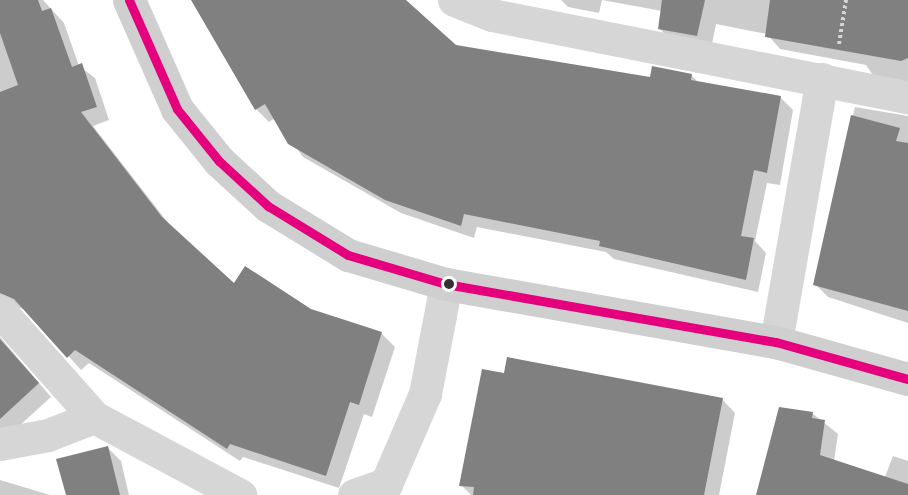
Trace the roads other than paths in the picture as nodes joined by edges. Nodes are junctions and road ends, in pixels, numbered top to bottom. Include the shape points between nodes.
1 (129, 0) edge
2 (454, 0) edge
3 (822, 79) junction
4 (908, 97) edge
5 (446, 284) junction
6 (0, 311) edge
7 (776, 342) junction
8 (908, 379) edge
9 (94, 417) junction
10 (0, 444) edge
11 (390, 490) edge
12 (240, 495) edge
13 (354, 495) edge

1 - 5 street via 177,109 219,160 268,206 348,255
2 - 3 street via 492,15
3 - 4 street
3 - 7 street
5 - 7 street
5 - 11 street via 425,393
6 - 9 street
7 - 8 street
9 - 10 street via 48,435
9 - 12 street
11 - 13 street

